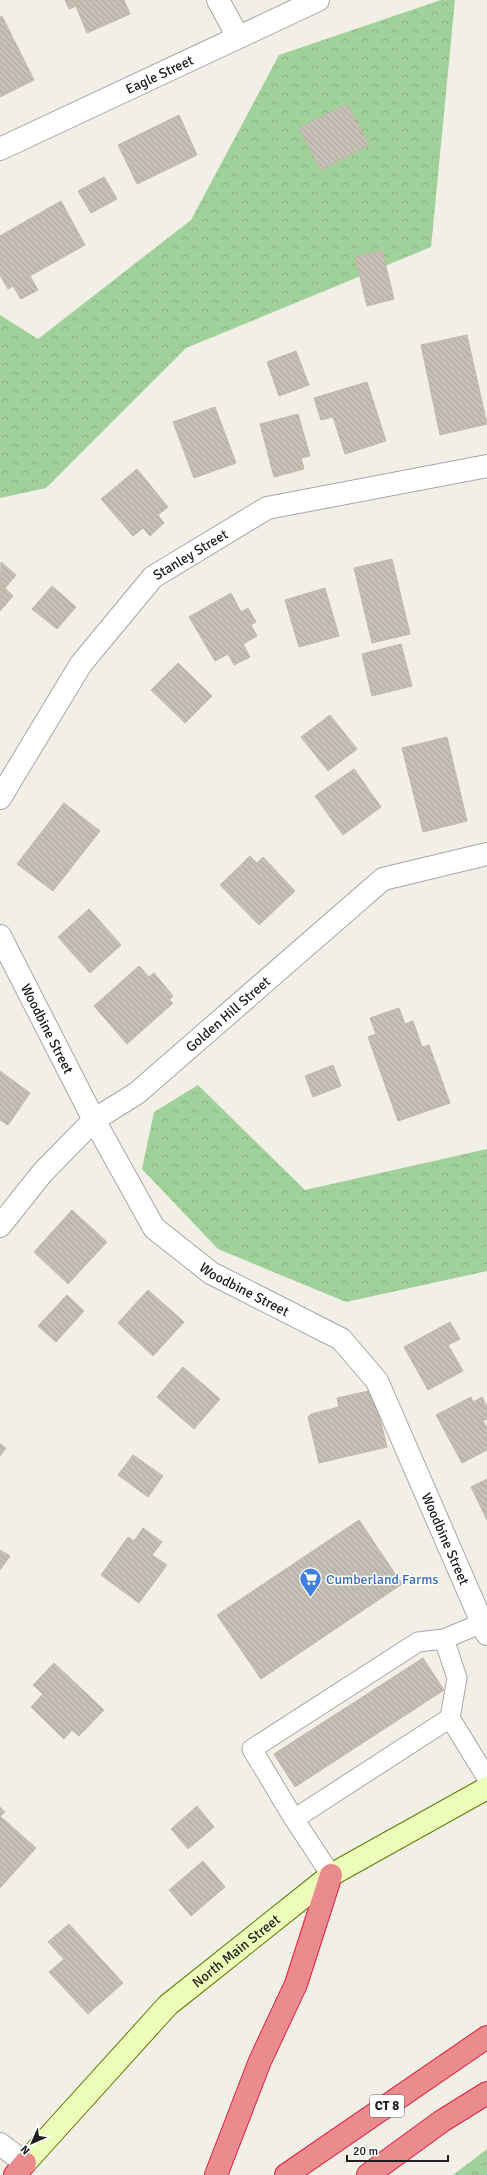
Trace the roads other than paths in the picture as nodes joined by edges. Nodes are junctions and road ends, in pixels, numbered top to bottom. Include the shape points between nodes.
1 (218, 0) edge
2 (318, 0) edge
3 (238, 37) junction
4 (0, 149) edge
5 (487, 466) edge
6 (0, 798) edge
7 (487, 854) edge
8 (0, 936) edge
9 (94, 1120) junction
10 (0, 1226) edge
11 (485, 1628) edge
12 (444, 1638) junction
13 (450, 1718) junction
14 (487, 1778) edge
15 (487, 1788) edge
16 (294, 1819) junction
17 (331, 1875) junction
18 (487, 2037) edge
19 (487, 2093) edge
20 (0, 2144) edge
21 (20, 2169) edge
22 (216, 2175) edge
23 (286, 2175) edge
24 (368, 2175) edge

1 - 3 street
2 - 3 street, Eagle Street
3 - 4 street, Eagle Street
5 - 6 street, Stanley Street via 267,508 153,577 81,664
7 - 9 street, Golden Hill Street via 383,879 137,1093
8 - 9 street, Woodbine Street
9 - 10 street, Golden Hill Street via 43,1172
9 - 11 street, Woodbine Street via 154,1228 211,1273 341,1339 377,1381
11 - 12 lane
12 - 13 lane via 457,1678
12 - 16 lane via 418,1642 252,1750
13 - 14 lane
13 - 16 lane
15 - 17 main road, North Main Street
16 - 17 lane
17 - 21 main road, North Main Street via 168,2004
17 - 22 highway via 296,1984 260,2061
18 - 23 highway, CT 8
19 - 24 highway via 442,2121
20 - 21 street

